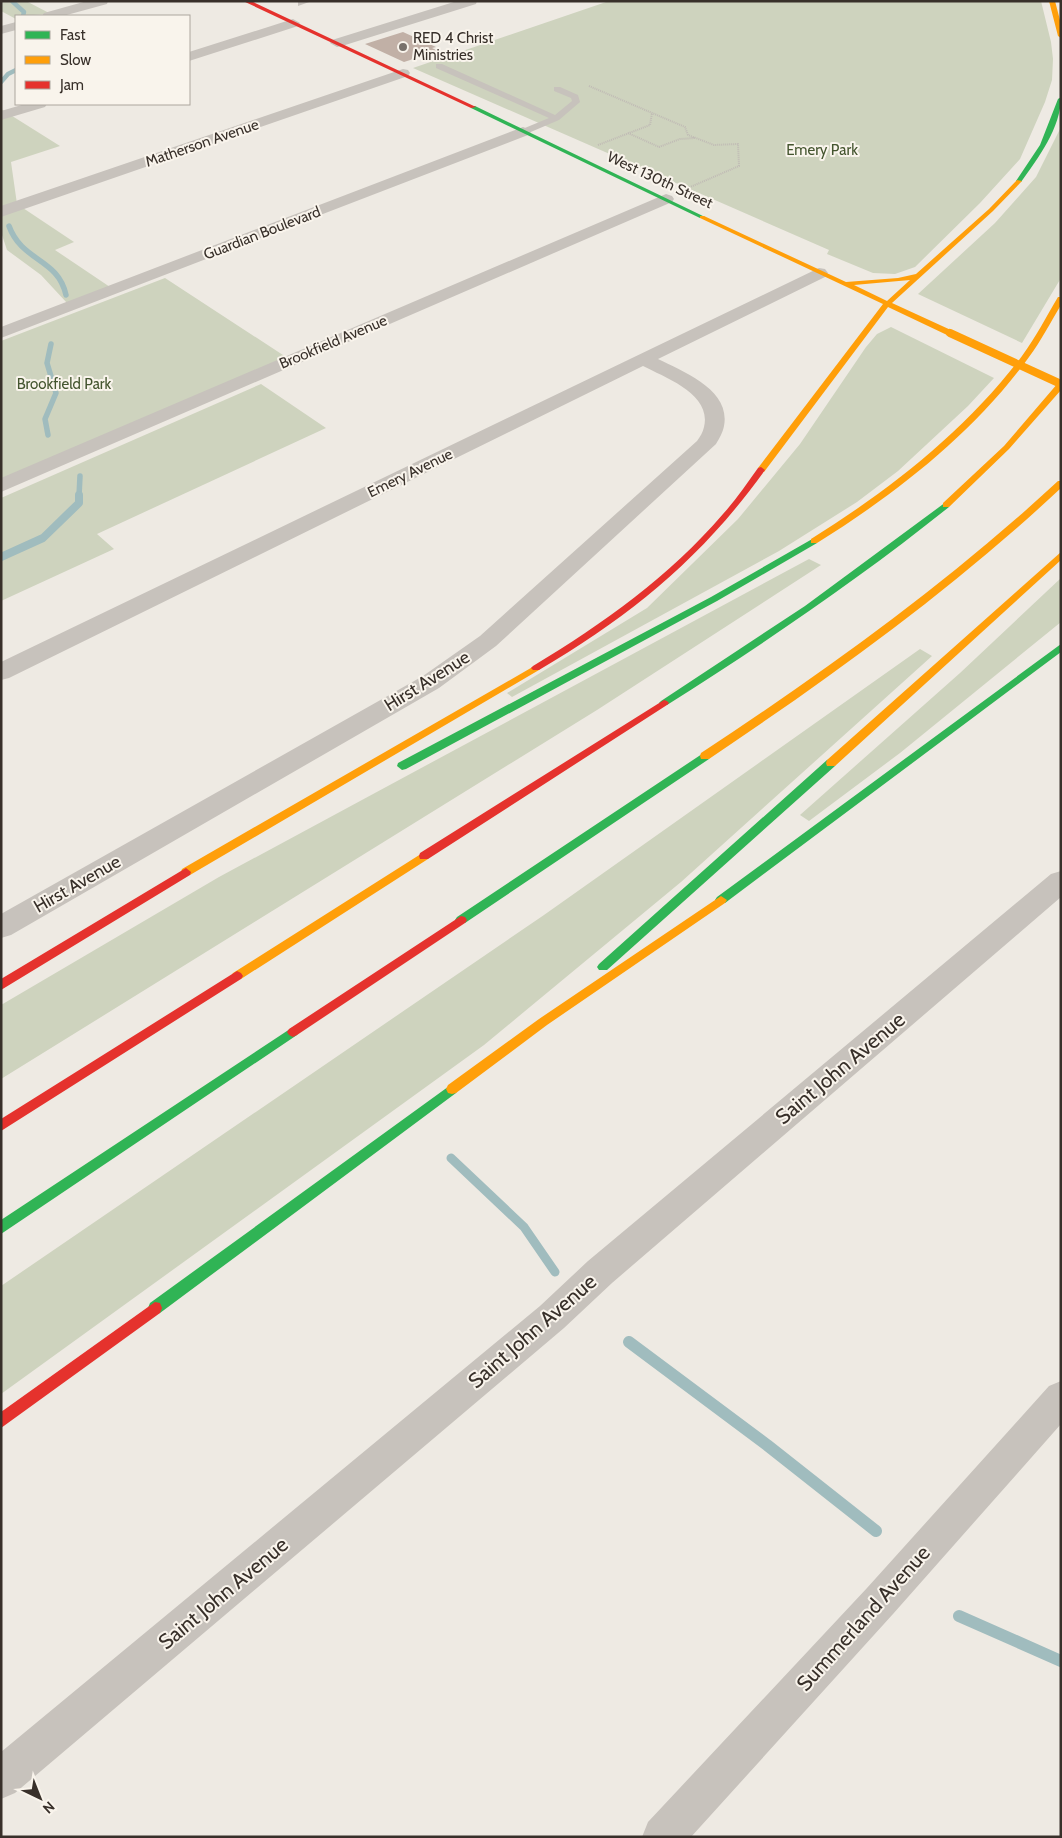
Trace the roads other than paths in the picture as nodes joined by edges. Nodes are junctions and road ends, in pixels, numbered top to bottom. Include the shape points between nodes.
1 (102, 1) edge
2 (246, 1) edge
3 (309, 1) edge
4 (471, 1) edge
5 (1052, 1) edge
6 (301, 4) dead end
7 (53, 15) edge
8 (294, 23) junction
9 (15, 26) edge
10 (1, 30) edge
11 (1061, 36) edge
12 (337, 43) junction
13 (190, 57) edge
14 (439, 66) dead end
15 (403, 73) junction
16 (557, 89) dead end
17 (1061, 99) edge
18 (37, 105) edge
19 (1, 116) edge
20 (556, 118) junction
21 (523, 132) junction
22 (666, 199) junction
23 (1, 212) edge
24 (819, 273) junction
25 (921, 275) junction
26 (844, 284) junction
27 (1061, 299) edge
28 (887, 304) junction
29 (1, 334) edge
30 (644, 359) junction
31 (1061, 385) edge
32 (1061, 484) edge
33 (1, 486) edge
34 (1061, 555) edge
35 (1061, 647) edge
36 (1, 672) edge
37 (389, 773) dead end
38 (261, 842) dead end
39 (1061, 881) edge
40 (1, 927) edge
41 (68, 945) junction
42 (1, 985) edge
43 (543, 1022) junction
44 (1, 1126) edge
45 (1, 1228) edge
46 (1061, 1398) edge
47 (1, 1421) edge
48 (1, 1779) edge
49 (663, 1837) edge

1 - 7 street
2 - 8 main road, West 130th Street
3 - 6 lane
4 - 12 street
5 - 11 main road
8 - 12 main road, West 130th Street
8 - 13 street
9 - 10 street
12 - 15 main road, West 130th Street
14 - 20 lane
15 - 21 main road, West 130th Street
15 - 23 street, Matherson Avenue
16 - 20 lane via 576,97 576,102
17 - 25 main road via 1043,145 1016,185
18 - 19 street
20 - 21 lane
21 - 22 main road, West 130th Street
21 - 29 street, Guardian Boulevard
22 - 24 main road, West 130th Street
22 - 33 street, Brookfield Avenue
24 - 26 main road, West 130th Street
24 - 30 street, Emery Avenue
25 - 26 main road
25 - 28 main road
26 - 28 main road, West 130th Street
27 - 37 main road via 1034,344 982,407 925,463 850,519 747,582
28 - 31 main road, West 130th Street, bridge
28 - 41 main road via 723,520 686,559 649,591 570,648 240,839
30 - 36 street, Emery Avenue
30 - 40 street, Hirst Avenue via 698,387 710,401 716,415 714,432 706,444 495,635 431,682
31 - 44 main road via 1044,408 977,478 828,594 712,672
32 - 45 main road via 952,581 800,692
34 - 43 main road
35 - 43 main road via 656,947
38 - 41 main road
39 - 48 street, Saint John Avenue via 600,1272 552,1318
41 - 42 main road
43 - 47 main road
46 - 49 street, Summerland Avenue

